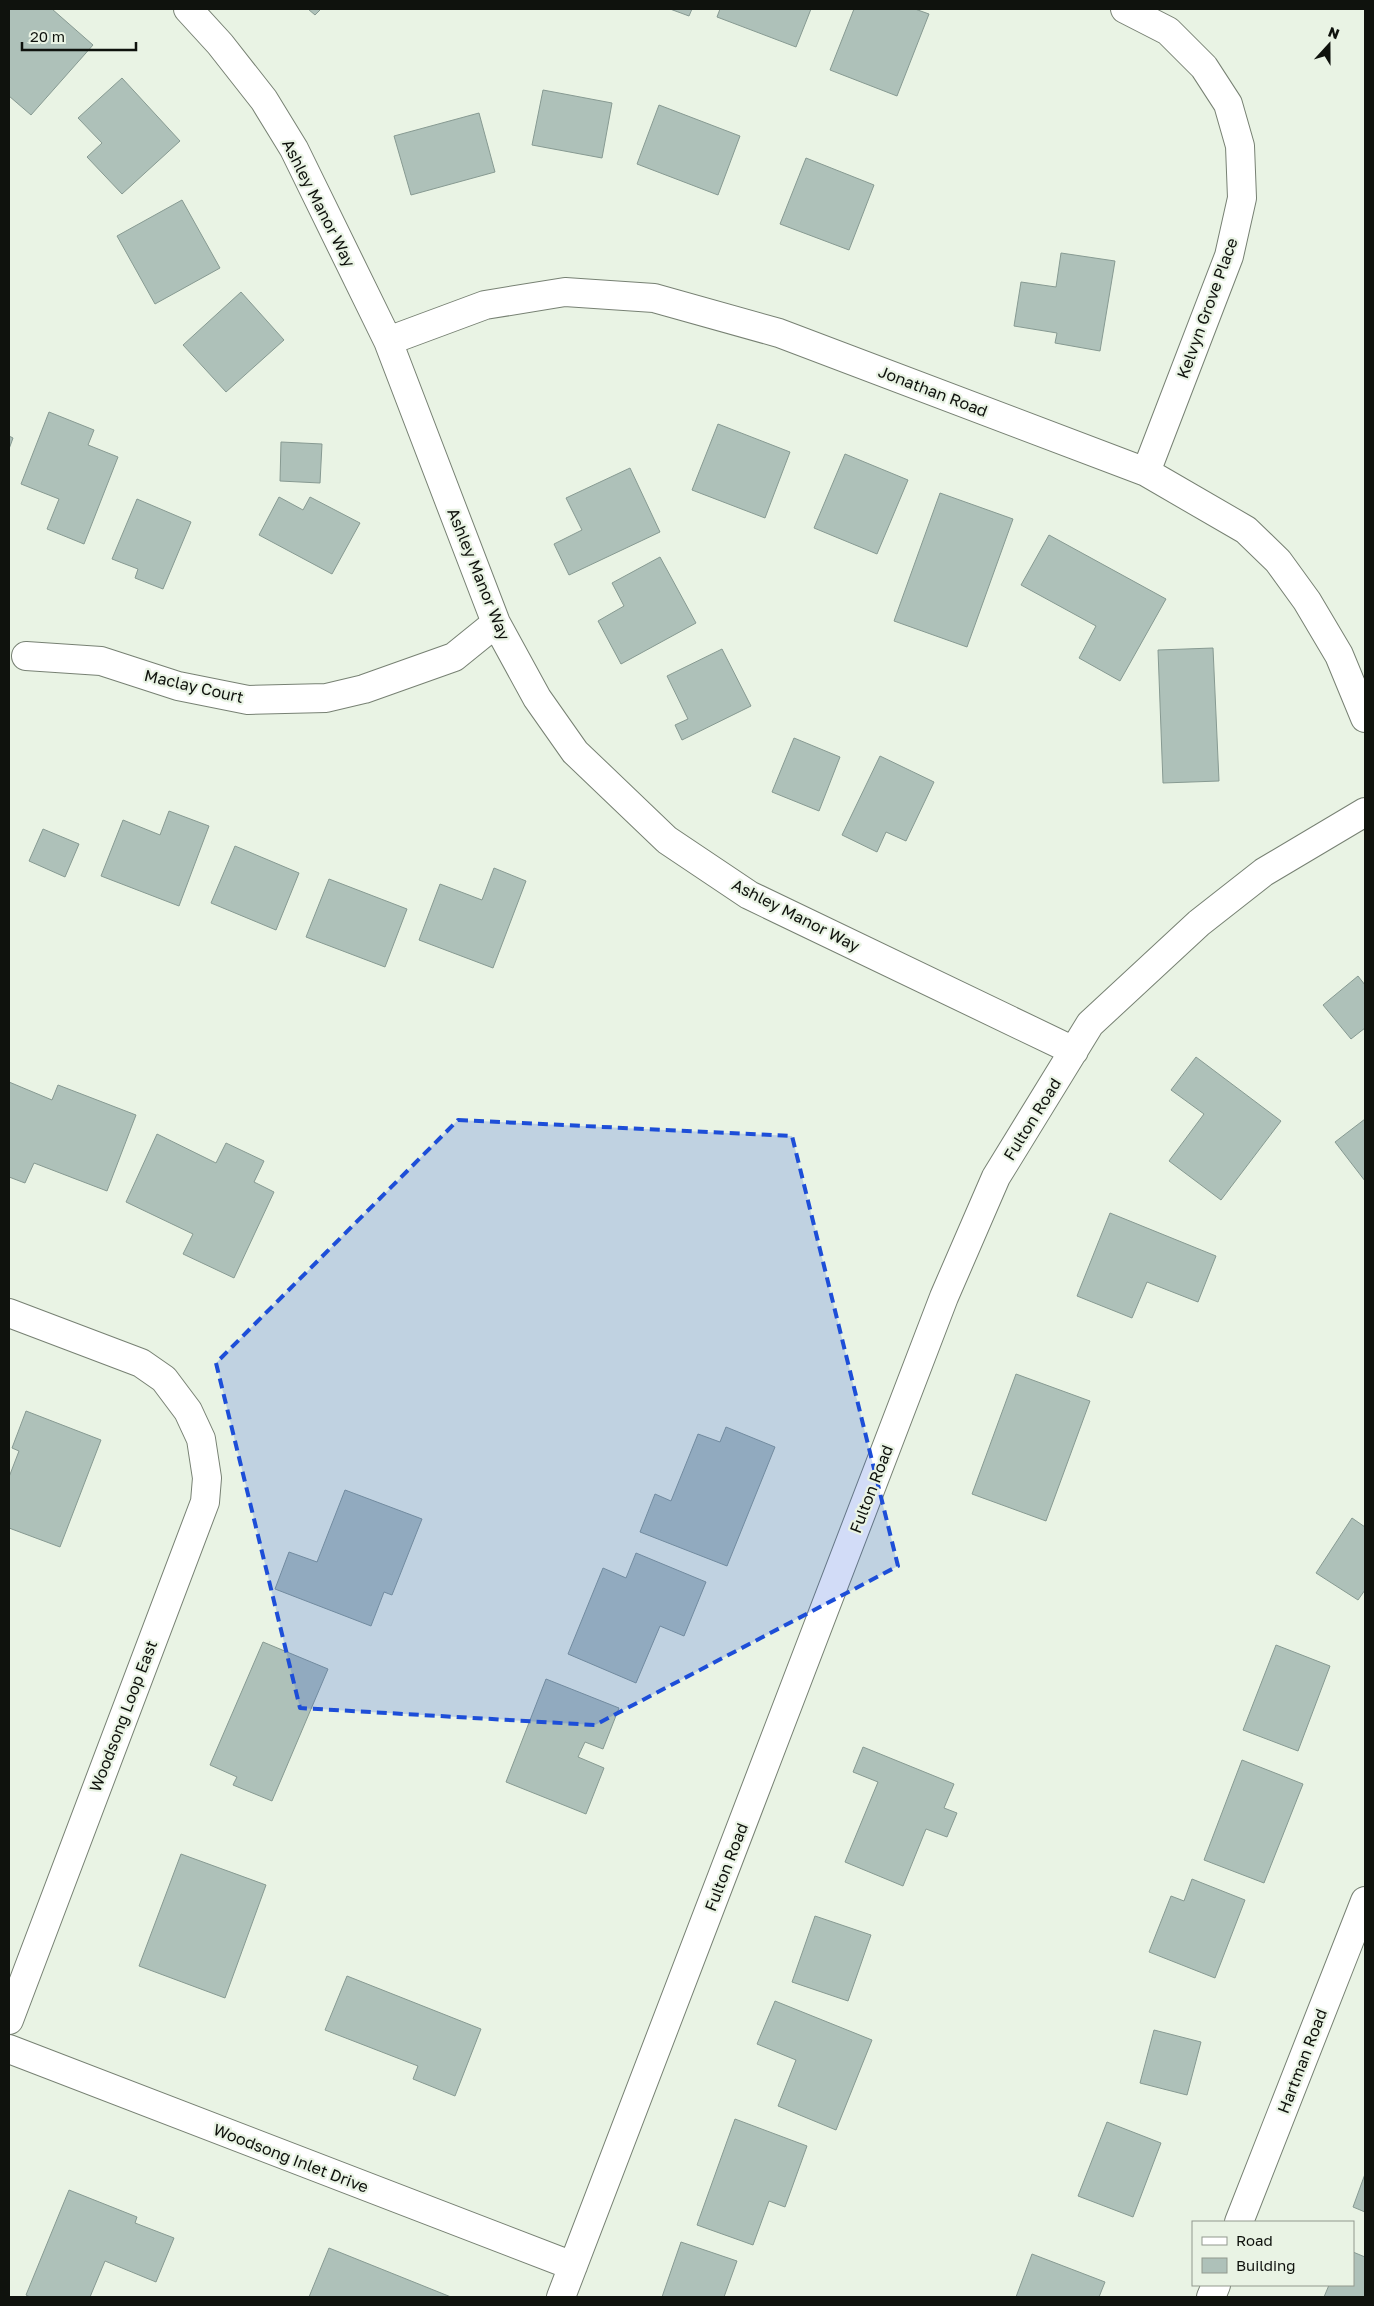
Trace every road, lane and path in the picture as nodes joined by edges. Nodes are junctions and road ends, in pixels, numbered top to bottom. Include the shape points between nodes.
1 (188, 9) edge
2 (1126, 9) edge
3 (388, 341) junction
4 (1146, 472) junction
5 (496, 623) junction
6 (26, 656) dead end
7 (1365, 718) edge
8 (1365, 812) edge
9 (1074, 1051) junction
10 (9, 1313) edge
11 (1365, 1900) edge
12 (9, 2020) edge
13 (9, 2049) edge
14 (1240, 2221) edge
15 (574, 2266) junction
16 (562, 2297) edge

1 - 3 street, Ashley Manor Way via 258,93 294,149
2 - 4 street, Kelvyn Grove Place via 1168,31 1204,67 1228,104 1240,146 1242,198 1229,256
3 - 4 street, Jonathan Road via 485,305 565,292 654,298 779,333
3 - 5 street, Ashley Manor Way
4 - 7 street, Jonathan Road via 1246,530 1278,561 1339,655
5 - 6 street, Maclay Court via 454,657 364,689 326,698 248,700 178,686 101,661
5 - 9 street, Ashley Manor Way via 537,698 575,752 667,840 749,895
8 - 9 street, Fulton Road via 1264,872 1199,923 1090,1024
9 - 15 street, Fulton Road via 996,1177 944,1297
10 - 12 street, Woodsong Loop East via 140,1363 164,1380 188,1410 201,1439 207,1478 205,1502
11 - 14 street, Hartman Road
13 - 15 street, Woodsong Inlet Drive
15 - 16 street, Fulton Road

